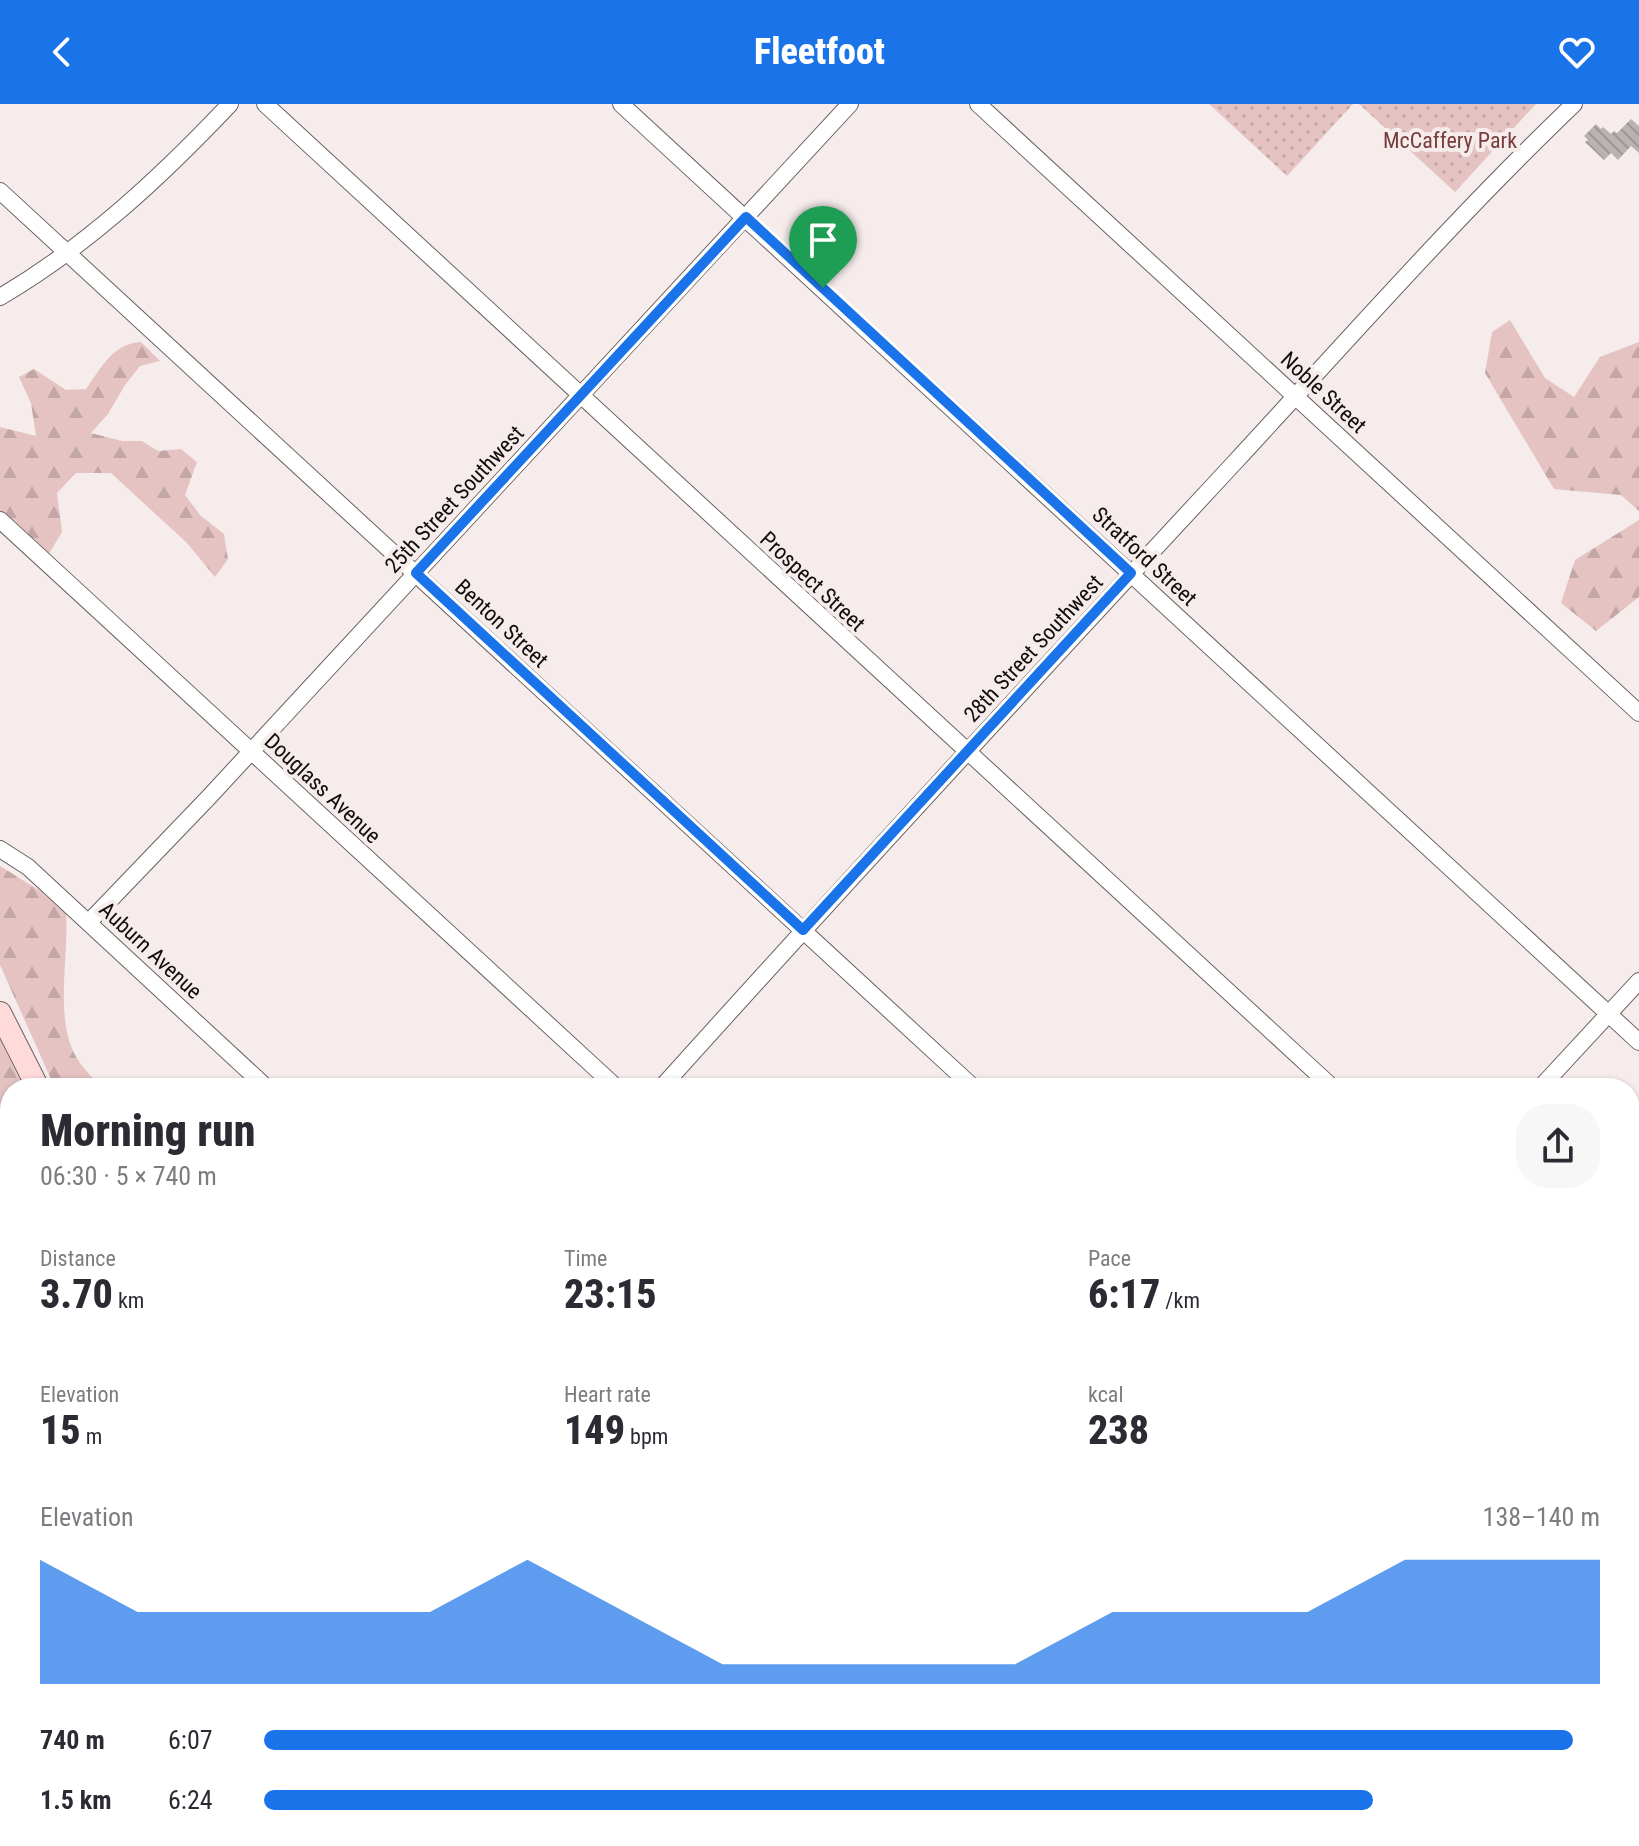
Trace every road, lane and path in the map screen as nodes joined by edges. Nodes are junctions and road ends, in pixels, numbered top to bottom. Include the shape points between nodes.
1 (230, 104) edge
2 (265, 104) edge
3 (621, 104) edge
4 (850, 104) edge
5 (978, 104) edge
6 (1574, 104) edge
7 (0, 191) edge
8 (746, 217) junction
9 (67, 253) junction
10 (0, 297) edge
11 (580, 396) junction
12 (1296, 396) junction
13 (0, 520) edge
14 (416, 573) junction
15 (1131, 573) junction
16 (1639, 713) edge
17 (967, 751) junction
18 (251, 752) junction
19 (0, 849) edge
20 (89, 922) junction
21 (803, 930) junction
22 (1639, 981) edge
23 (0, 1013) edge
24 (1609, 1014) junction
25 (1639, 1042) edge
26 (33, 1078) edge
27 (256, 1078) edge
28 (606, 1078) edge
29 (670, 1078) edge
30 (963, 1078) edge
31 (1322, 1078) edge
32 (1549, 1078) edge

1 - 9 street via 161,175
2 - 11 street, Prospect Street
3 - 8 street, Stratford Street
4 - 8 street, 25th Street Southwest
5 - 12 street, Noble Street
6 - 12 street, 28th Street Southwest
7 - 9 street, Benton Street
8 - 11 street, 25th Street Southwest
8 - 15 street, Stratford Street
9 - 10 street
9 - 14 street, Benton Street
11 - 14 street, 25th Street Southwest
11 - 17 street, Prospect Street
12 - 15 street, 28th Street Southwest
12 - 16 street, Noble Street
13 - 18 street, Douglass Avenue
14 - 18 street, 25th Street Southwest
14 - 21 street, Benton Street
15 - 17 street, 28th Street Southwest
15 - 24 street, Stratford Street
17 - 21 street, 28th Street Southwest
17 - 31 street, Prospect Street
18 - 20 street, 25th Street Southwest
18 - 28 street, Douglass Avenue
19 - 20 street, Auburn Avenue
20 - 27 street, Auburn Avenue
21 - 29 street, 28th Street Southwest
21 - 30 street, Benton Street
22 - 24 street
23 - 26 main road
24 - 25 street, Stratford Street
24 - 32 street

